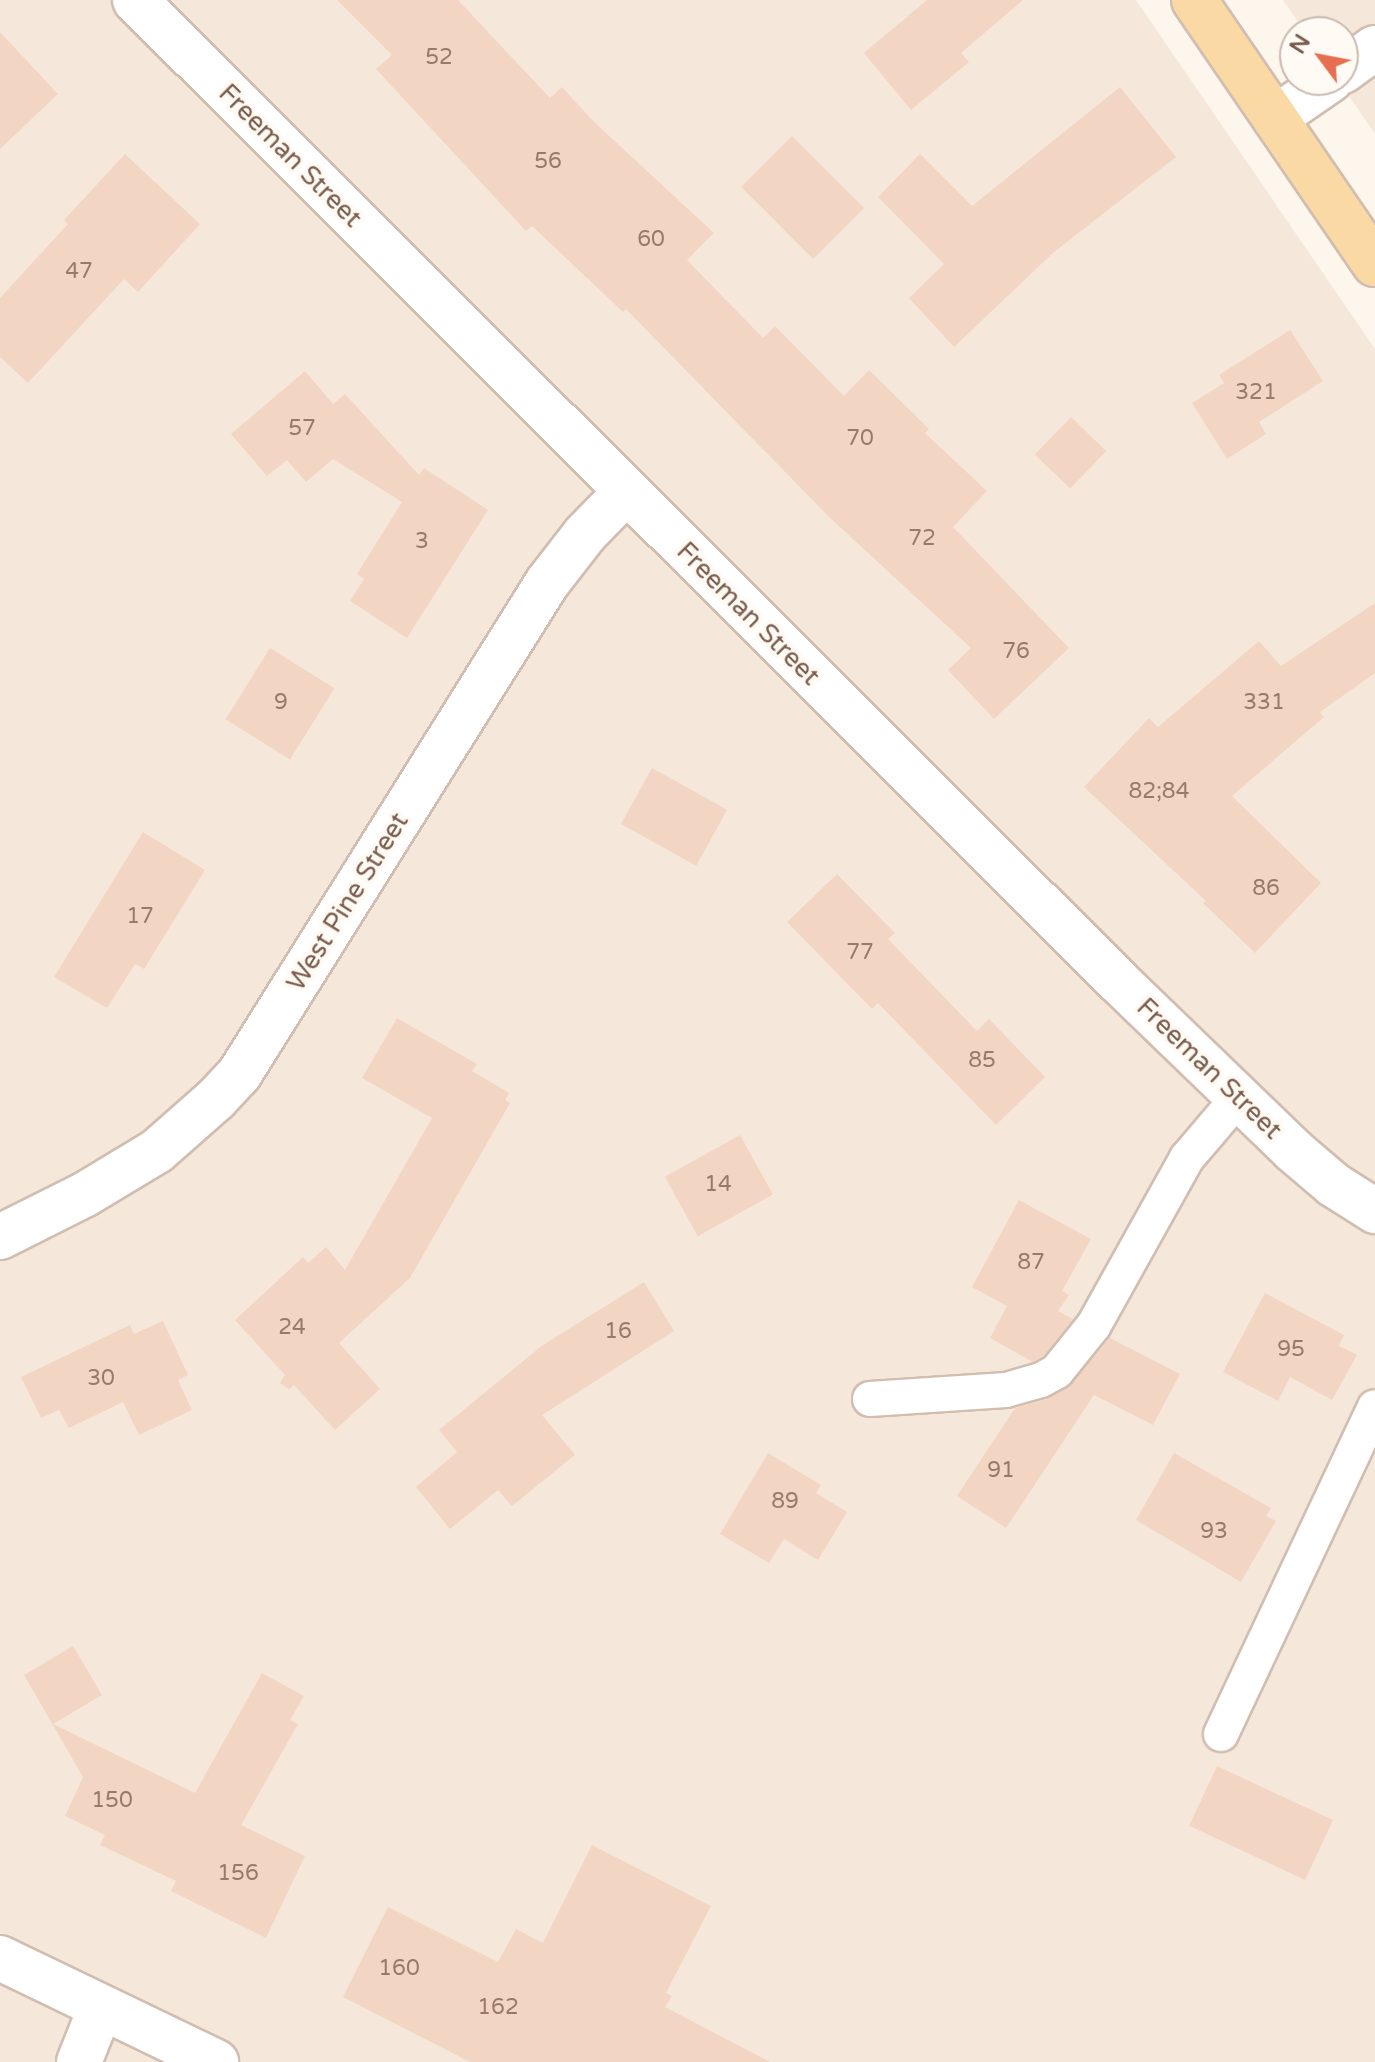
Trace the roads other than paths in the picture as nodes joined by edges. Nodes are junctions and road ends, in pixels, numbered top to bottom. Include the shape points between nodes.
1 (135, 0) edge
2 (1194, 0) edge
3 (1307, 96) edge
4 (1275, 118) junction
5 (1375, 264) edge
6 (625, 493) junction
7 (1238, 1098) junction
8 (1375, 1211) edge
9 (0, 1237) edge
10 (870, 1399) dead end
11 (1375, 1407) edge
12 (1221, 1734) dead end
13 (0, 1958) edge
14 (101, 2007) junction
15 (79, 2062) edge
16 (216, 2062) edge

1 - 6 street, Freeman Street
2 - 4 main road
3 - 4 street
4 - 5 main road
6 - 7 street, Freeman Street
6 - 9 street, West Pine Street via 547,583 240,1073 157,1151
7 - 8 street, Freeman Street via 1334,1185
7 - 10 lane via 1187,1158 1094,1325 1057,1371 1006,1390
11 - 12 lane
13 - 14 street
14 - 15 street
14 - 16 street

